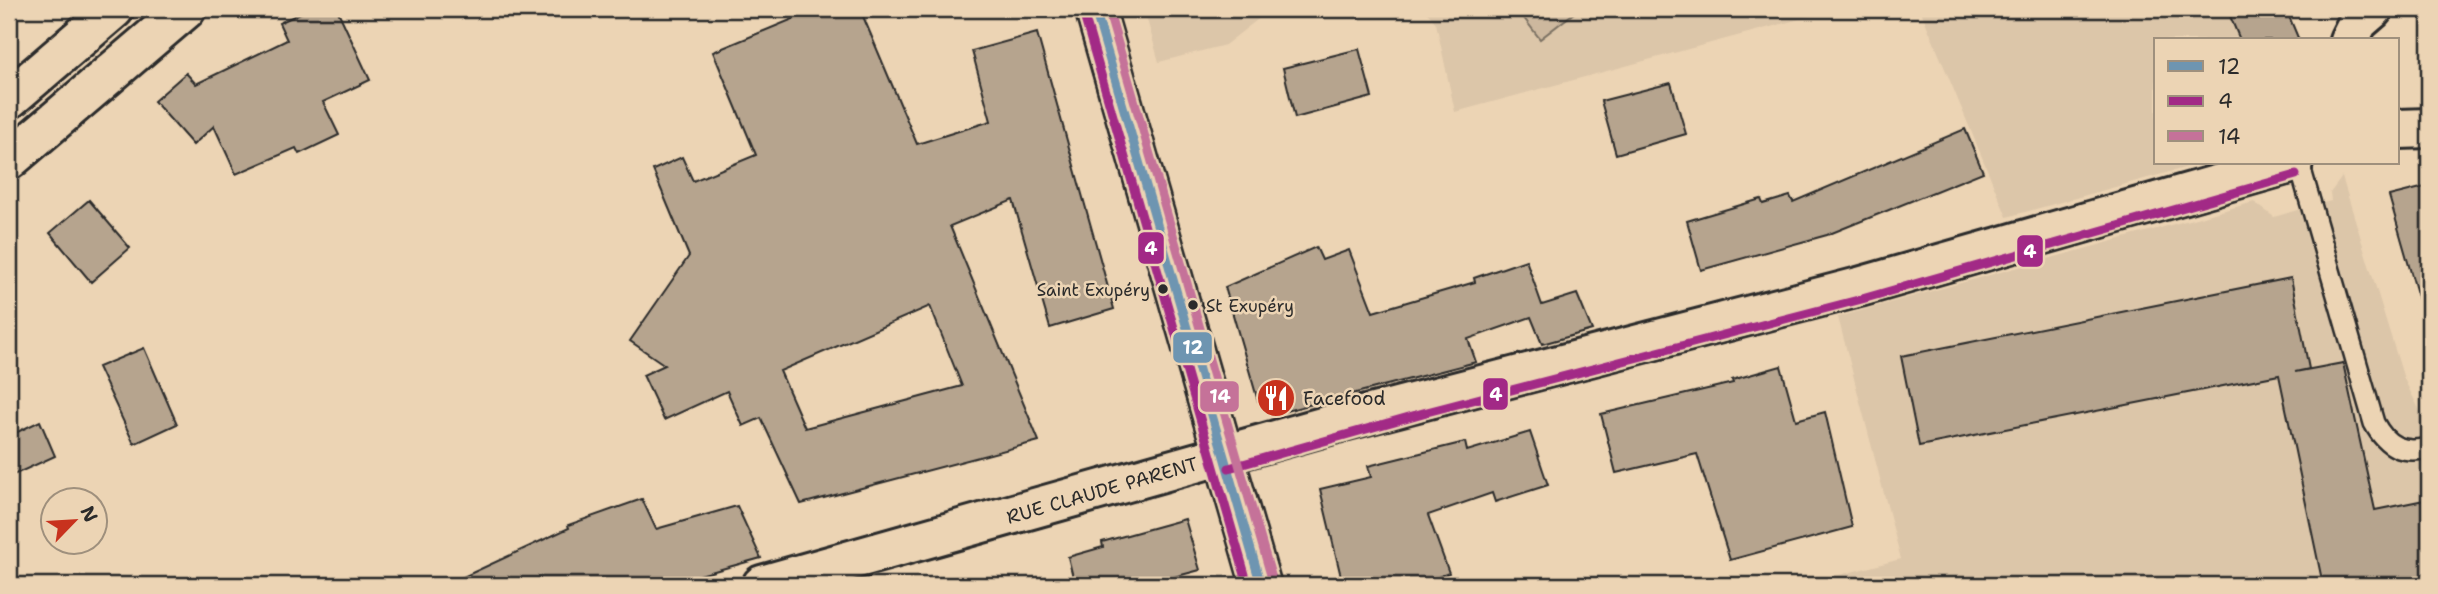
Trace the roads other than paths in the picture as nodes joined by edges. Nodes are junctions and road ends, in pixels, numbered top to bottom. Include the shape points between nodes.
1 (114, 9) edge
2 (186, 9) edge
3 (1095, 9) edge
4 (2373, 9) edge
5 (2349, 38) edge
6 (9, 99) edge
7 (9, 160) edge
8 (2290, 164) edge
9 (2299, 164) edge
10 (2429, 448) edge
11 (1226, 456) junction
12 (762, 585) edge
13 (1261, 585) edge

1 - 6 street
2 - 7 street
3 - 11 street
4 - 5 street
8 - 11 street, RUE CLAUDE PARENT via 1859,287
9 - 10 lane via 2374,423 2382,437 2402,450
11 - 12 street, RUE CLAUDE PARENT
11 - 13 street

